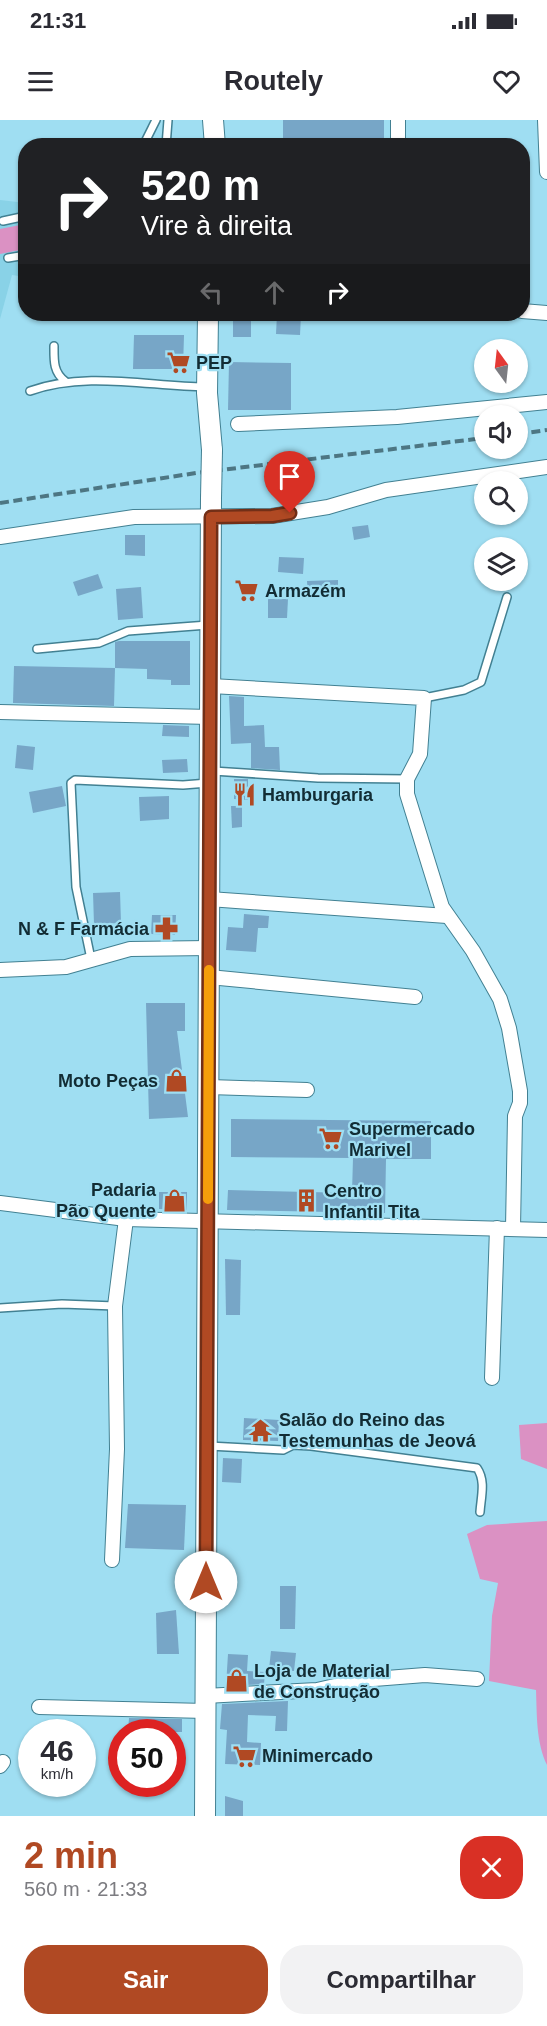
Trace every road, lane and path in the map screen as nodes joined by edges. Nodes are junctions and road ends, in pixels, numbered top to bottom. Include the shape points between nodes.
1 (156, 120) edge
2 (168, 120) edge
3 (398, 120) edge
4 (545, 120) edge
5 (147, 138) edge
6 (167, 138) edge
7 (398, 138) edge
8 (547, 172) edge
9 (18, 218) edge
10 (3, 221) dead end
11 (18, 256) edge
12 (8, 258) dead end
13 (530, 312) edge
14 (547, 313) edge
15 (210, 321) edge
16 (211, 321) edge
17 (54, 346) dead end
18 (65, 381) junction
19 (208, 387) junction
20 (30, 391) dead end
21 (547, 402) edge
22 (212, 423) junction
23 (238, 424) dead end
24 (547, 467) edge
25 (211, 508) junction
26 (0, 537) edge
27 (507, 597) dead end
28 (211, 625) junction
29 (37, 649) dead end
30 (210, 686) junction
31 (424, 698) junction
32 (0, 712) edge
33 (210, 717) junction
34 (210, 777) junction
35 (407, 779) junction
36 (209, 899) junction
37 (447, 916) junction
38 (209, 948) junction
39 (91, 959) junction
40 (0, 970) edge
41 (209, 977) junction
42 (415, 997) dead end
43 (209, 1087) junction
44 (307, 1090) dead end
45 (0, 1203) edge
46 (19, 1206) junction
47 (0, 1212) edge
48 (126, 1219) junction
49 (208, 1222) junction
50 (497, 1228) junction
51 (513, 1228) junction
52 (547, 1230) edge
53 (115, 1306) junction
54 (0, 1308) edge
55 (492, 1378) dead end
56 (207, 1446) junction
57 (480, 1512) dead end
58 (112, 1560) dead end
59 (477, 1679) dead end
60 (206, 1703) junction
61 (39, 1707) dead end
62 (205, 1816) edge

1 - 5 lane
2 - 6 lane
3 - 7 street
4 - 8 street
9 - 10 lane
11 - 12 lane
13 - 14 street
15 - 19 main road
16 - 22 main road via 217,394
17 - 18 lane via 54,366
18 - 19 lane
18 - 20 lane
19 - 22 main road
21 - 23 street via 397,417
22 - 25 main road, bridge
24 - 25 street via 386,490 328,507 272,516
25 - 26 street
25 - 28 main road
27 - 31 lane via 481,682 464,690
28 - 29 lane via 128,631 99,643
28 - 30 main road
30 - 31 street
30 - 33 main road
31 - 35 street via 420,754
32 - 33 street
33 - 34 main road
34 - 35 lane
34 - 36 main road
34 - 39 lane via 183,785 75,780 71,783 76,887
35 - 37 street via 410,807
36 - 37 street
36 - 38 main road
37 - 51 street via 490,978 512,1038 520,1090 515,1116
38 - 39 street via 130,949
38 - 41 main road
39 - 40 street via 66,967
41 - 42 street
41 - 43 main road
43 - 44 street
43 - 49 main road
45 - 46 street
46 - 47 street
46 - 48 street
48 - 49 street
48 - 53 street
49 - 50 street
49 - 56 main road
50 - 51 street
50 - 55 street
51 - 52 street
53 - 54 lane
53 - 58 street via 117,1449
56 - 57 lane via 283,1450 293,1445 311,1446 477,1467 482,1474
56 - 60 main road
59 - 60 street via 425,1675 361,1680 325,1689
60 - 61 street
60 - 62 main road

